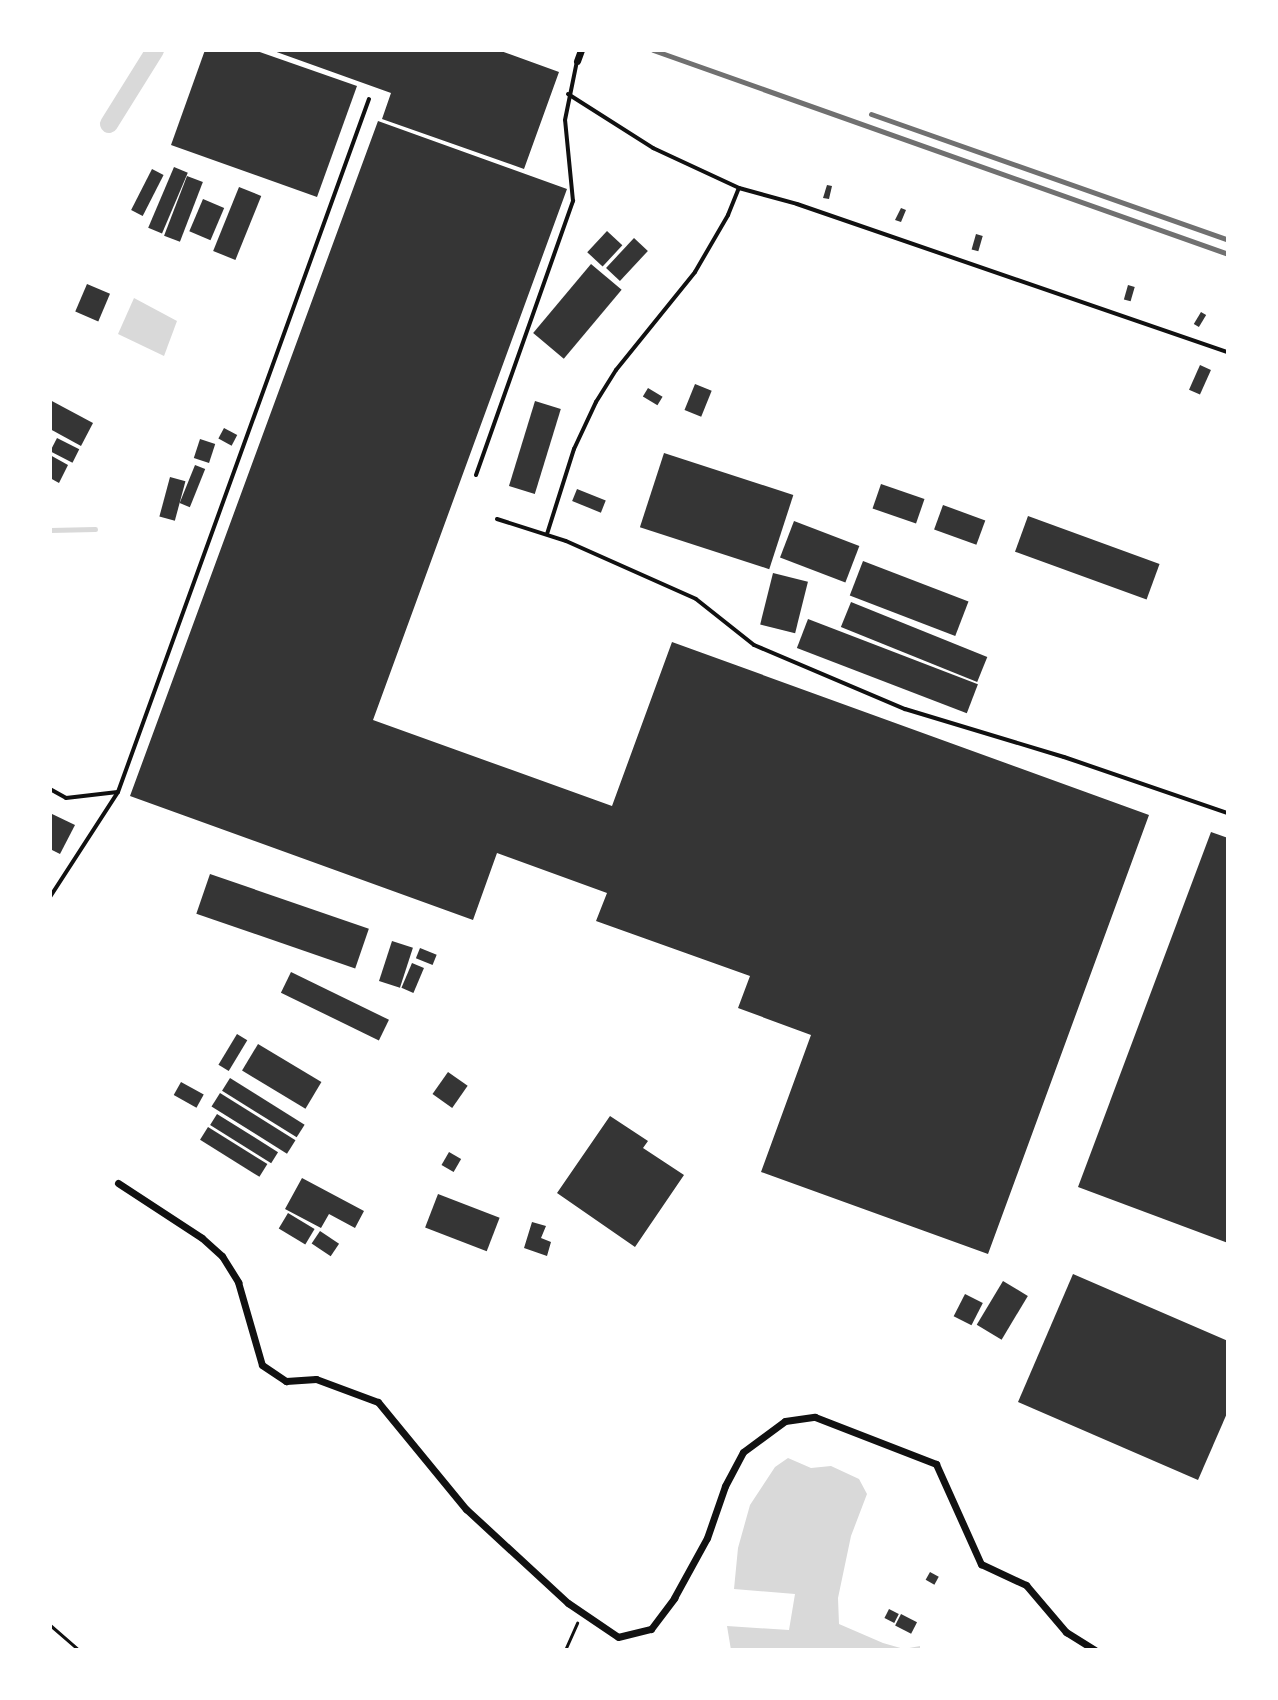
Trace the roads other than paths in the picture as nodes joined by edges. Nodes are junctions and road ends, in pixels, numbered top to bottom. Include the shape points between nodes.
1 (581, 50) edge
2 (577, 61) joint
3 (568, 94) junction
4 (369, 99) dead end
5 (739, 188) junction
6 (1228, 352) edge
7 (476, 475) dead end
8 (497, 519) dead end
9 (547, 534) junction
10 (50, 789) edge
11 (118, 792) junction
12 (1228, 813) edge
13 (50, 897) edge
14 (118, 1183) dead end
15 (1095, 1650) edge

1 - 2 street
2 - 3 lane
3 - 5 lane via 653,148
3 - 7 lane via 565,120 573,201
4 - 11 lane
5 - 6 lane
5 - 9 lane via 695,272 596,402 574,449
8 - 9 lane
9 - 12 lane via 696,599 754,645 905,709
10 - 11 lane via 66,798
11 - 13 lane
14 - 15 street via 222,1256 238,1282 262,1365 286,1381 316,1379 378,1402 466,1509 582,1612 618,1637 651,1629 674,1598 707,1538 743,1452 785,1421 815,1417 936,1464 981,1564 1026,1585 1066,1632

